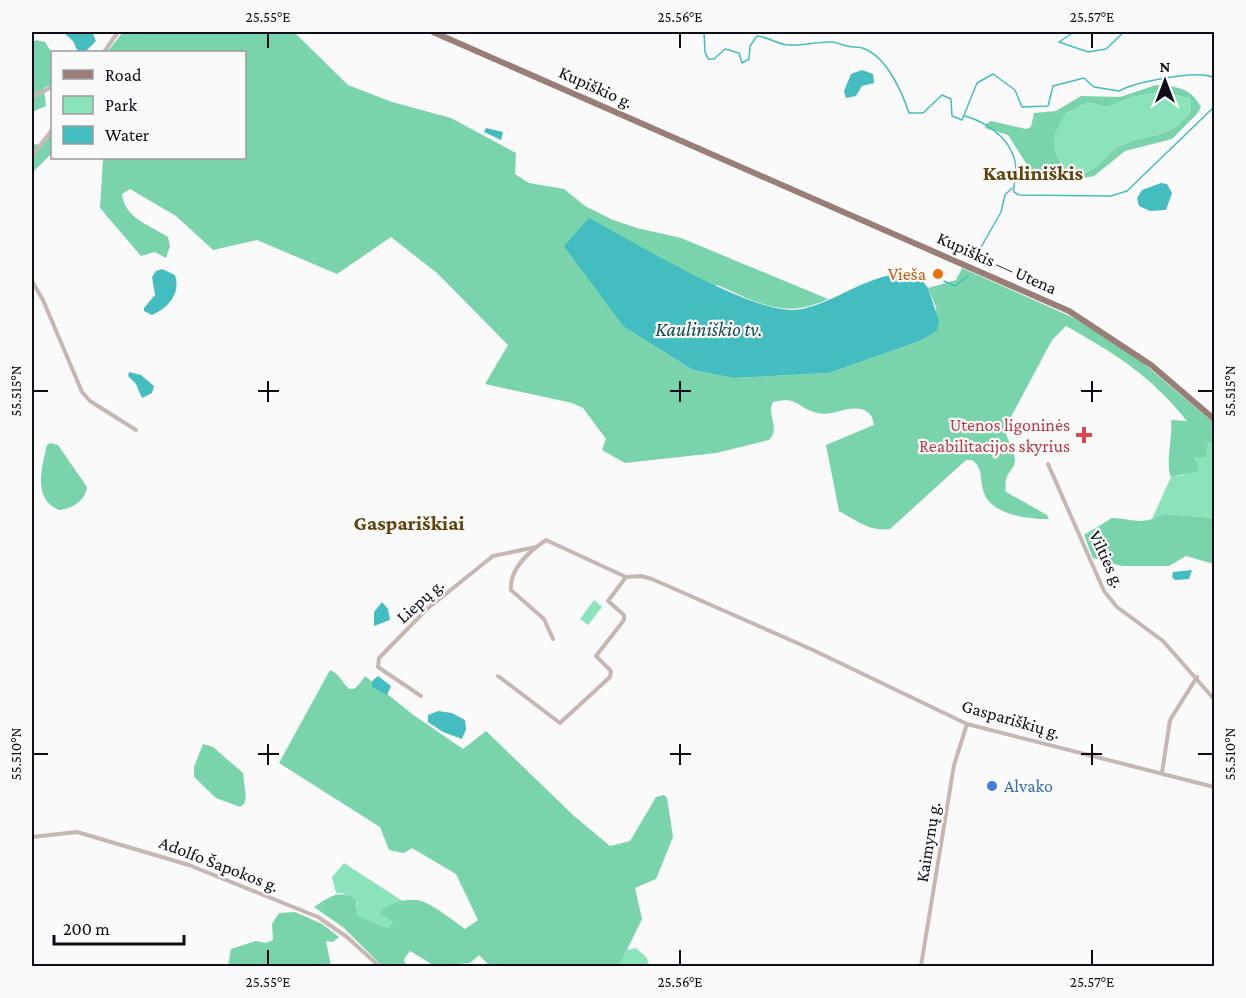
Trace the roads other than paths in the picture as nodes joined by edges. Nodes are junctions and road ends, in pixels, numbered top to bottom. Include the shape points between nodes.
1 (118, 32) edge
2 (433, 32) edge
3 (105, 51) edge
4 (51, 88) edge
5 (32, 97) edge
6 (51, 131) edge
7 (32, 156) edge
8 (746, 169) joint
9 (32, 281) edge
10 (1215, 419) edge
11 (136, 430) dead end
12 (1048, 464) dead end
13 (537, 547) junction
14 (626, 577) junction
15 (553, 639) dead end
16 (498, 676) dead end
17 (1197, 677) junction
18 (421, 696) dead end
19 (1215, 699) edge
20 (967, 724) junction
21 (1162, 773) junction
22 (1215, 787) edge
23 (32, 837) edge
24 (379, 966) edge
25 (921, 966) edge

1 - 3 street
2 - 8 main road, Kupiškio g.
4 - 5 street
6 - 7 street
8 - 10 main road, Kupiškis — Utena via 1069,311 1151,365
9 - 11 street via 82,392
12 - 17 street, Vilties g. via 1104,591 1117,607 1163,641
13 - 14 street via 546,540
13 - 15 street via 514,571 510,590 530,604
13 - 18 street, Liepų g. via 493,555 427,609 379,658 378,667
14 - 16 street via 608,601 624,615 624,620 596,656 608,666 610,677 560,723
14 - 20 street, Gaspariškių g. via 652,579
17 - 19 street, Vilties g.
17 - 21 street via 1170,720
20 - 21 street, Gaspariškių g.
20 - 25 street, Kaimynų g. via 954,765
21 - 22 street, Gaspariškių g.
23 - 24 street, Adolfo Šapokos g. via 78,832 189,865 318,917

